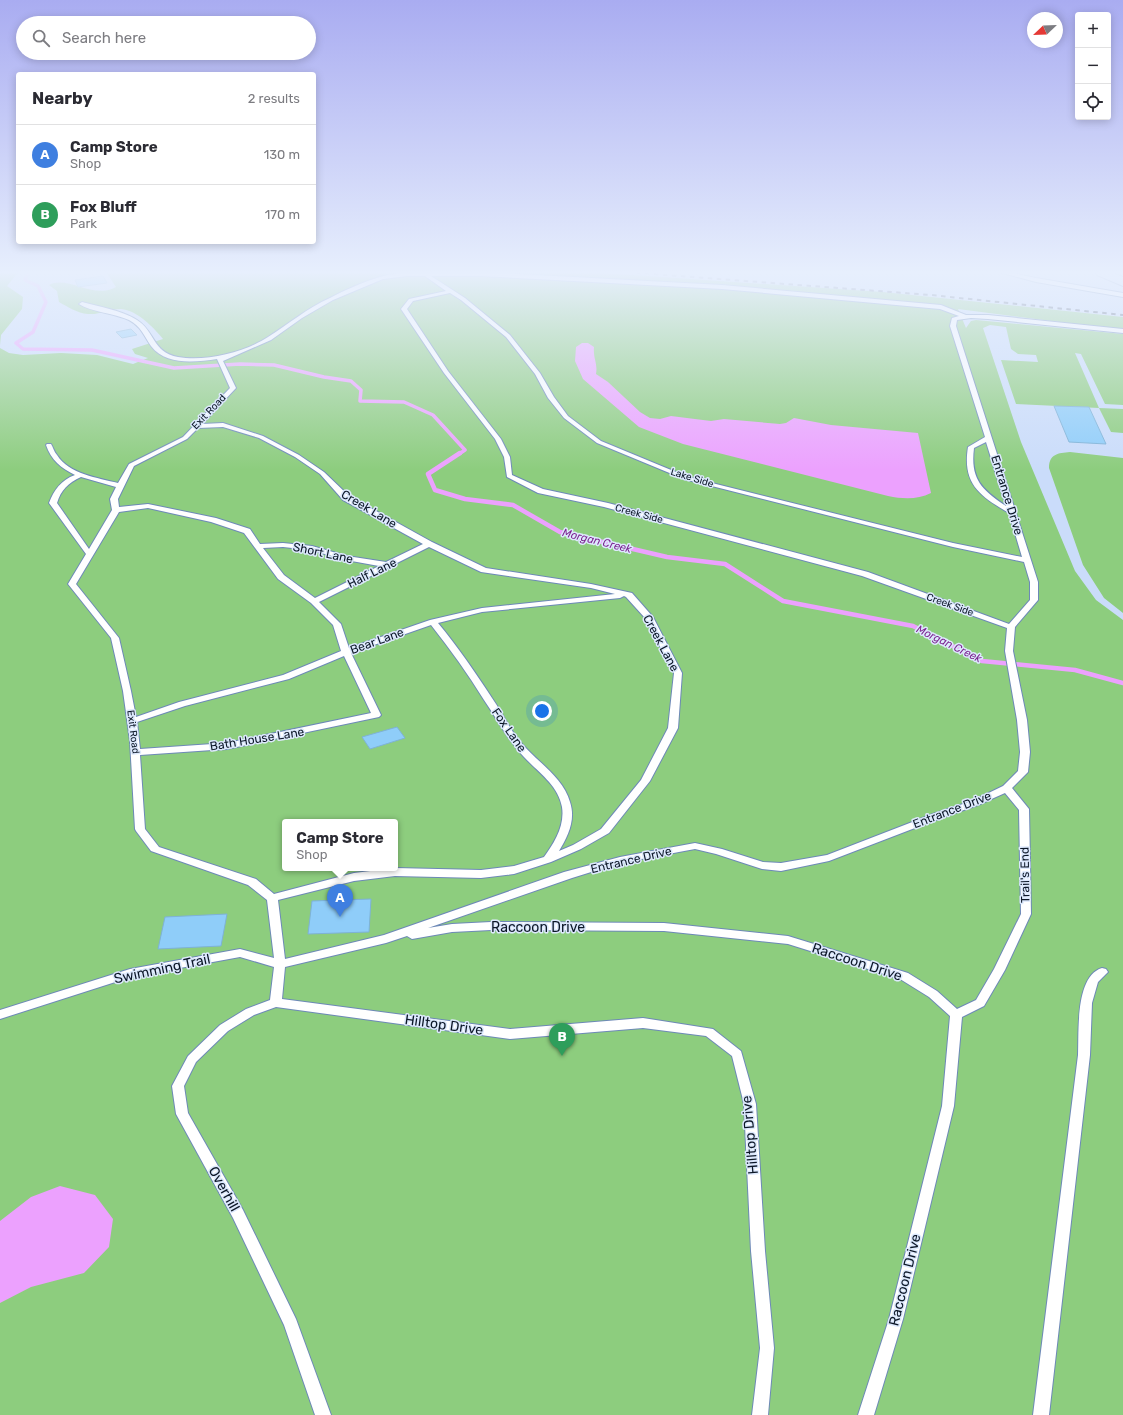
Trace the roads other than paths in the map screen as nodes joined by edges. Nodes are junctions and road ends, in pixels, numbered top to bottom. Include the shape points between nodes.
1 (149, 338) edge
2 (270, 338) edge
3 (423, 338) edge
4 (510, 338) edge
5 (957, 338) edge
6 (228, 357) junction
7 (195, 426) junction
8 (989, 438) junction
9 (49, 445) dead end
10 (79, 476) junction
11 (120, 486) junction
12 (116, 510) junction
13 (1013, 513) junction
14 (428, 544) junction
15 (258, 546) junction
16 (90, 555) junction
17 (1026, 560) junction
18 (388, 565) junction
19 (629, 595) junction
20 (314, 601) junction
21 (433, 622) junction
22 (1011, 627) junction
23 (346, 652) junction
24 (132, 721) junction
25 (136, 752) junction
26 (1006, 788) junction
27 (547, 860) junction
28 (272, 898) junction
29 (386, 939) junction
30 (280, 964) junction
31 (1102, 972) dead end
32 (276, 1003) junction
33 (0, 1015) edge
34 (956, 1016) junction
35 (323, 1415) edge
36 (760, 1415) edge
37 (866, 1415) edge
38 (1041, 1415) edge

1 - 6 lane via 168,357
2 - 6 lane, Exit Road
3 - 22 lane, Creek Side via 498,439 507,457 510,476 541,491 612,507 865,574
4 - 17 lane, Lake Side via 538,374 551,398 566,417 599,442 686,478 952,545
5 - 8 lane, Entrance Drive
6 - 7 lane, Exit Road via 220,360 233,388
7 - 11 lane, Exit Road via 185,438 131,465
7 - 14 lane, Creek Lane via 223,424 261,437 322,473 346,498
8 - 13 lane, Entrance Drive
8 - 13 lane via 971,447 968,459 974,481 985,496
9 - 10 lane via 50,452
10 - 11 lane
10 - 16 lane via 58,488 53,503
11 - 12 lane, Exit Road via 114,498
12 - 15 lane via 148,506 213,520 247,531
12 - 16 lane, Exit Road
13 - 17 lane, Entrance Drive
14 - 18 lane, Half Lane
14 - 19 lane, Creek Lane via 484,570 591,586
15 - 18 lane, Short Lane via 312,548 346,558
15 - 20 lane via 281,577
16 - 24 lane, Exit Road via 72,584 115,638
17 - 22 lane, Entrance Drive via 1034,582 1034,600
18 - 20 lane, Half Lane
19 - 21 lane, Bear Lane via 482,610
19 - 27 lane, Creek Lane via 649,617 678,673 673,728 645,781 605,831
20 - 23 lane via 337,624
21 - 23 lane, Bear Lane
21 - 27 lane, Fox Lane via 451,644 510,736 556,784 565,801 567,821 561,841
22 - 26 lane, Entrance Drive via 1009,651 1022,720 1025,752 1023,772
23 - 24 lane, Bear Lane via 286,677 182,704
23 - 25 lane, Bath House Lane via 376,715 227,746
24 - 25 lane, Exit Road
25 - 28 lane, Exit Road via 140,829 155,849 252,882
26 - 29 lane, Entrance Drive via 975,803 829,858 781,867 762,865 695,846 620,860 568,875
26 - 34 lane, Trail's End via 1024,809 1026,914 980,1003
27 - 28 lane, Creek Lane via 514,870 482,874 395,872 354,877
28 - 30 lane
29 - 30 lane, Entrance Drive
29 - 34 lane, Raccoon Drive via 452,928 491,926 664,927 788,940 904,976 933,994
30 - 32 lane
30 - 33 lane, Swimming Trail via 240,953 146,970
31 - 38 lane via 1093,980 1086,1003 1084,1055
32 - 35 lane, Overhill via 250,1012 224,1028 192,1059 178,1086 182,1114 238,1214 291,1324
32 - 36 lane, Hilltop Drive via 510,1034 643,1023 709,1032 737,1054 750,1104 758,1251 767,1348
34 - 37 lane, Raccoon Drive via 948,1106 896,1319

